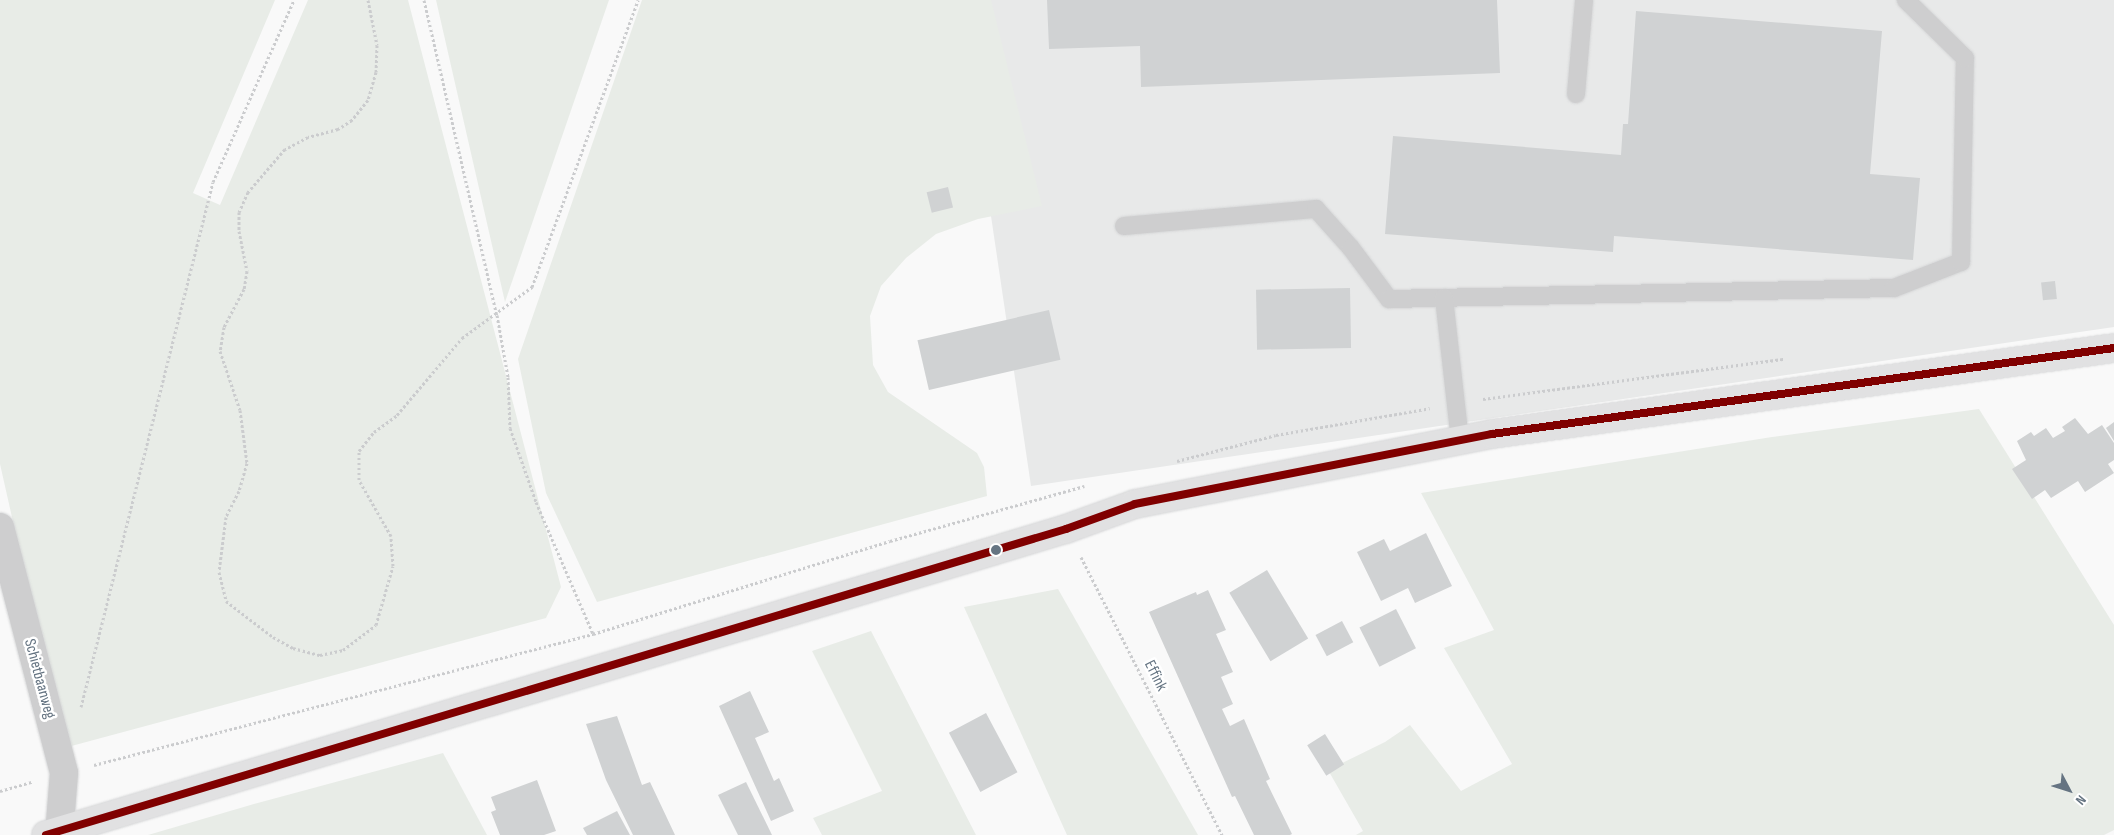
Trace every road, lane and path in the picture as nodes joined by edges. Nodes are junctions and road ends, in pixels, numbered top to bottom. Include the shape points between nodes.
1 (294, 0) edge
2 (368, 0) edge
3 (424, 0) edge
4 (638, 0) edge
5 (1584, 0) edge
6 (1906, 0) edge
7 (1576, 94) dead end
8 (1124, 226) dead end
9 (1444, 298) junction
10 (497, 315) junction
11 (2114, 348) edge
12 (1460, 440) junction
13 (0, 527) edge
14 (1066, 529) junction
15 (593, 634) dead end
16 (78, 714) dead end
17 (55, 834) edge
18 (1222, 835) edge

1 - 16 path via 213,182
2 - 10 path via 378,45 376,72 368,100 352,120 338,129 308,137 286,149 248,192 239,212 239,231 247,271 244,290 224,327 220,351 240,410 247,463 239,491 226,517 219,572 226,601 273,637 293,648 320,655 343,650 376,625 393,566 391,536 359,480 359,451 374,432 397,415 462,338
3 - 10 path
4 - 10 path via 532,288
5 - 7 lane
6 - 9 lane via 1965,58 1961,262 1894,288
8 - 9 lane via 1316,209 1351,248 1389,299
9 - 12 lane
10 - 15 path via 508,377 510,428 536,502
11 - 12 main road
12 - 14 main road via 1135,504
13 - 17 street, Schietbaanweg via 64,772
14 - 17 main road
14 - 18 path, Effink

